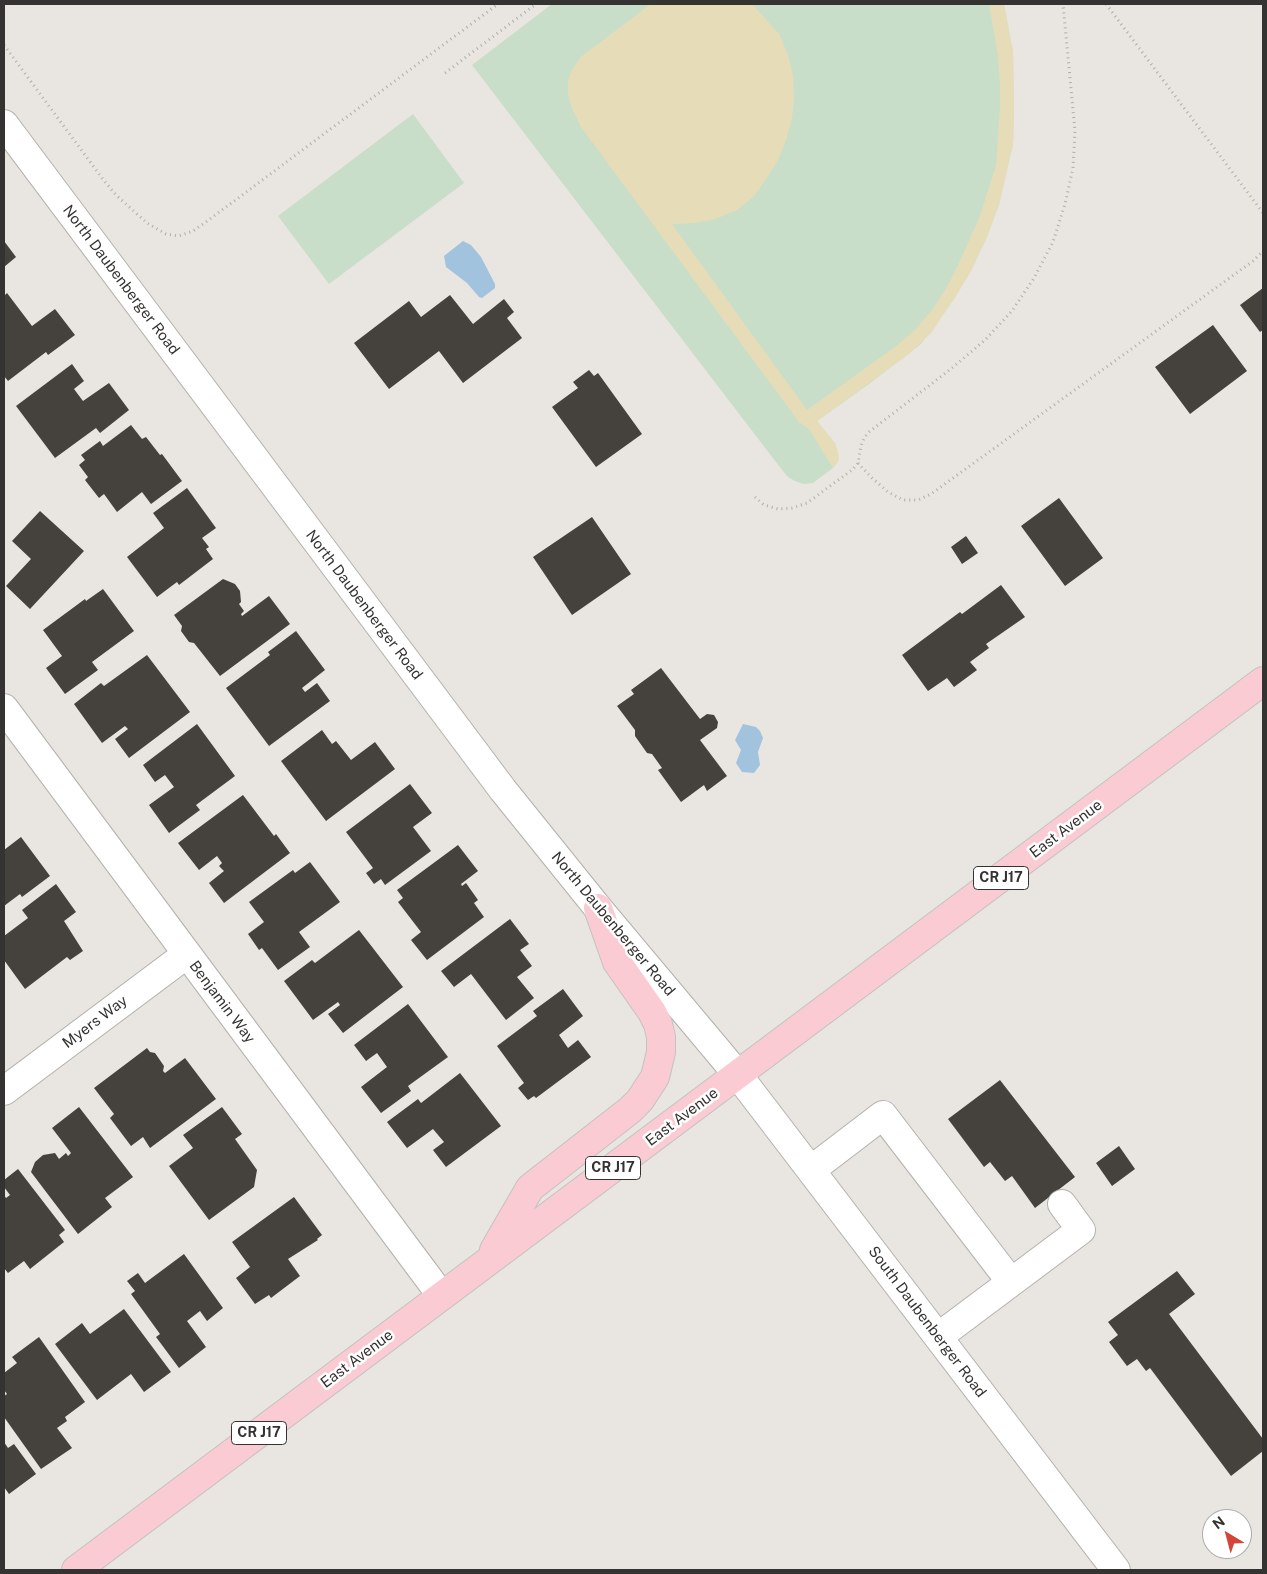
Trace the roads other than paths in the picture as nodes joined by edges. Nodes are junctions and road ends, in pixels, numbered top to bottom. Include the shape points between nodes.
1 (4, 124) edge
2 (1263, 681) edge
3 (4, 708) edge
4 (598, 908) junction
5 (187, 954) junction
6 (738, 1075) junction
7 (4, 1091) edge
8 (811, 1170) junction
9 (1062, 1204) dead end
10 (488, 1261) junction
11 (1011, 1282) junction
12 (441, 1296) junction
13 (938, 1337) junction
14 (76, 1570) edge
15 (1116, 1570) edge

1 - 4 street, North Daubenberger Road via 503,790
2 - 6 main road, East Avenue / CR J17
3 - 5 street, Benjamin Way
4 - 6 street, North Daubenberger Road
4 - 10 main road via 617,962 658,1024 661,1037 655,1077 630,1110 530,1188
5 - 7 street, Myers Way
5 - 12 street, Benjamin Way
6 - 8 street, South Daubenberger Road
6 - 10 main road, East Avenue / CR J17
8 - 11 street via 883,1115
8 - 13 street, South Daubenberger Road
9 - 11 street via 1082,1230
10 - 12 main road, East Avenue / CR J17
11 - 13 street
12 - 14 main road, East Avenue / CR J17
13 - 15 street, South Daubenberger Road

